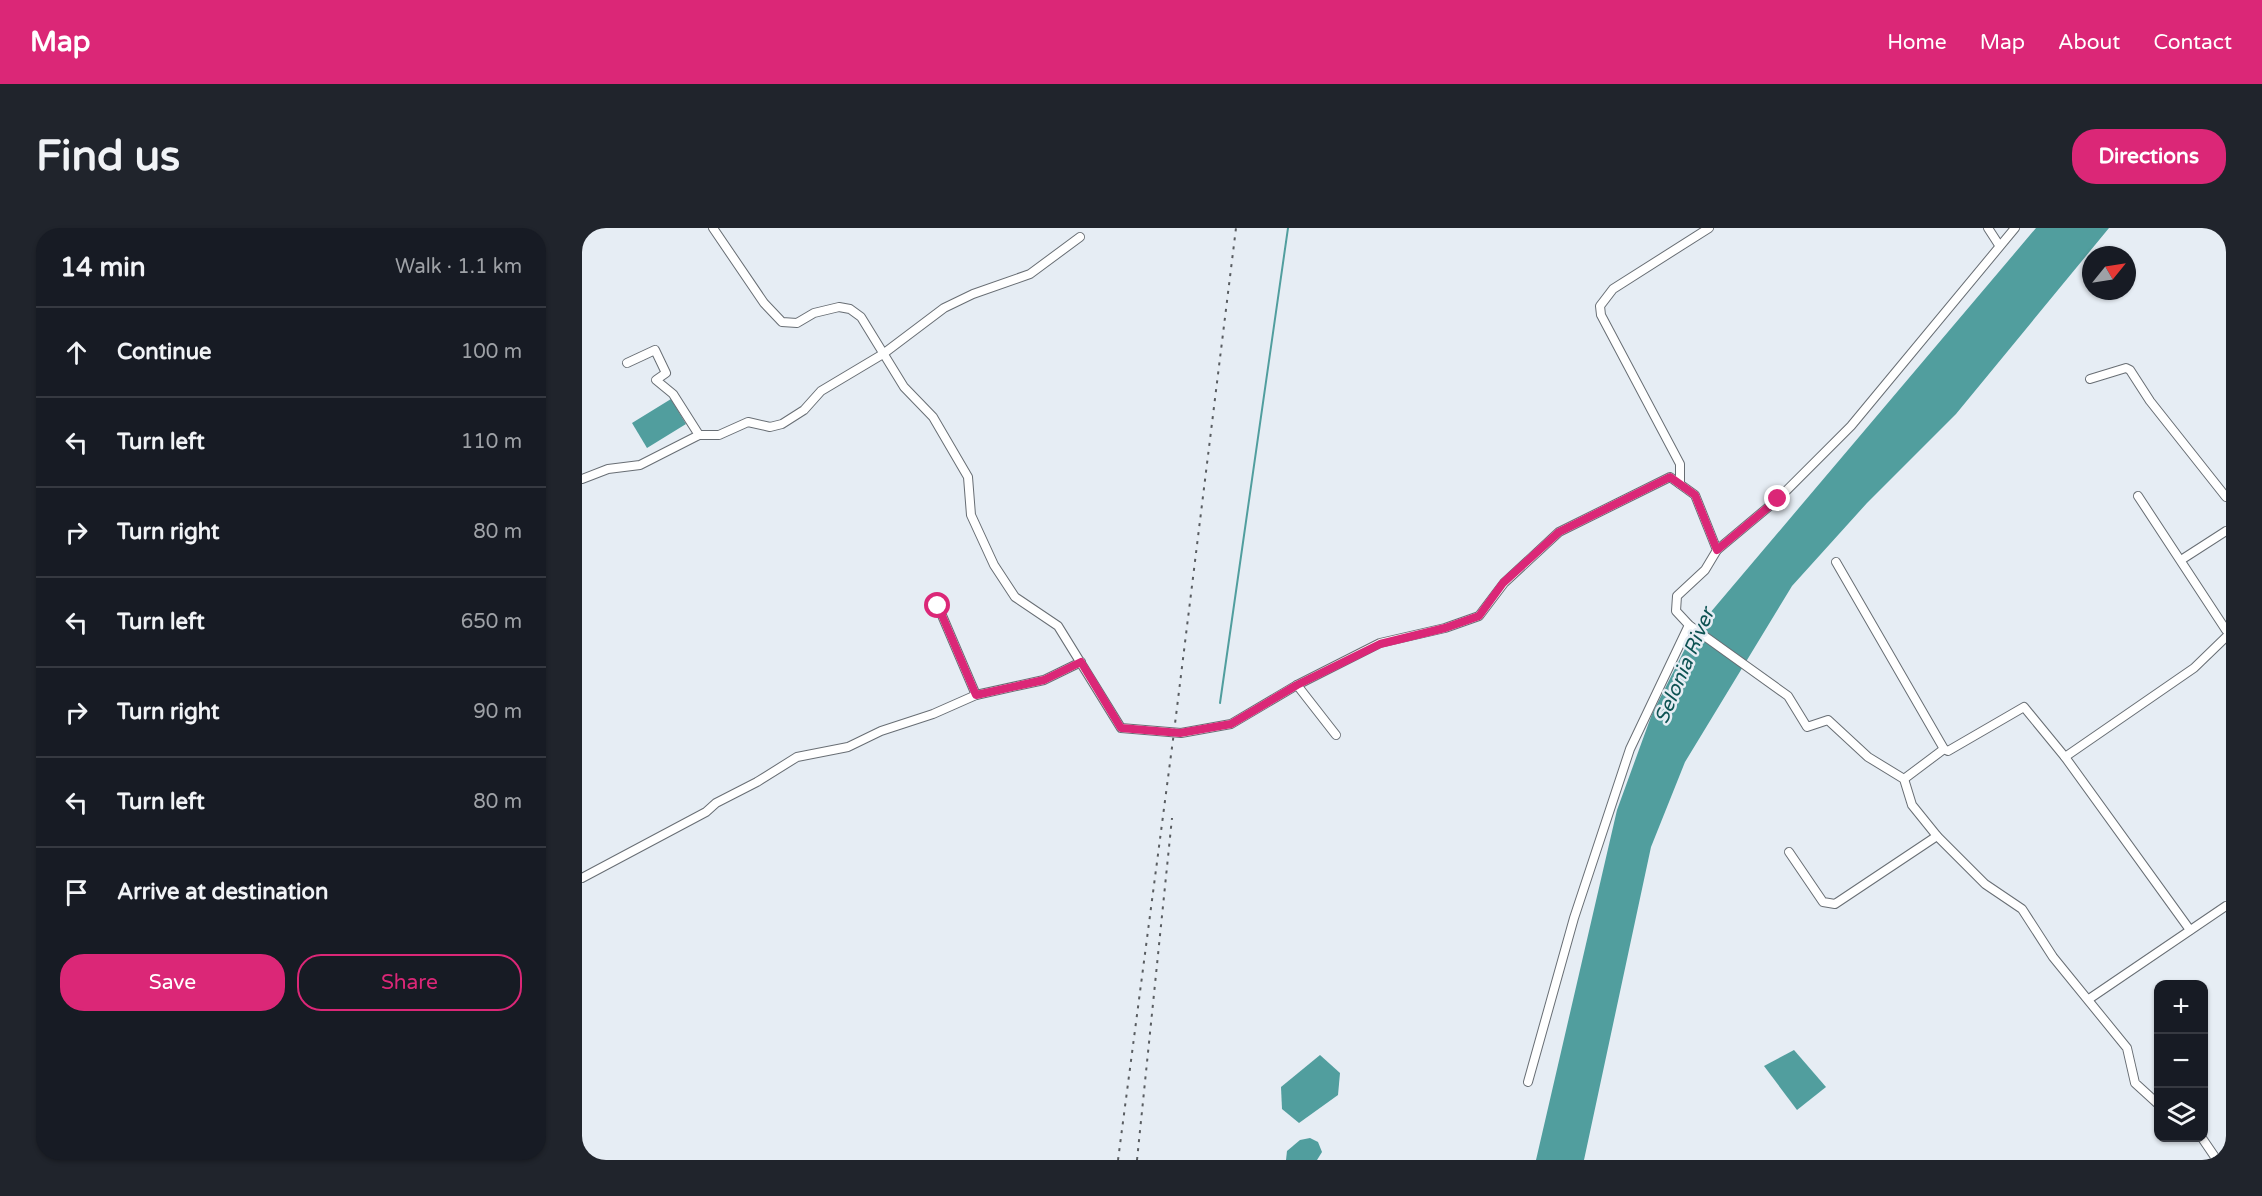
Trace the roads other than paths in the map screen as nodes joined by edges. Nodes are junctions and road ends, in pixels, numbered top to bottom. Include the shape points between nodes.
1 (713, 228) edge
2 (1709, 228) edge
3 (1988, 228) edge
4 (2015, 228) edge
5 (1080, 237) dead end
6 (1999, 245) junction
7 (883, 354) junction
8 (627, 363) dead end
9 (2090, 379) dead end
10 (699, 435) junction
11 (582, 479) edge
12 (1680, 484) junction
13 (2138, 496) dead end
14 (2226, 497) edge
15 (2226, 531) edge
16 (1717, 550) junction
17 (2181, 560) junction
18 (1836, 562) dead end
19 (938, 606) dead end
20 (1689, 625) junction
21 (2226, 630) edge
22 (2226, 637) edge
23 (1081, 662) junction
24 (1297, 685) junction
25 (976, 695) junction
26 (1336, 735) dead end
27 (1944, 749) junction
28 (2065, 757) junction
29 (1904, 779) junction
30 (1937, 836) junction
31 (1789, 852) dead end
32 (582, 878) edge
33 (2226, 906) edge
34 (2190, 930) junction
35 (2089, 999) junction
36 (1528, 1082) dead end
37 (2154, 1100) edge
38 (2205, 1142) edge
39 (2217, 1160) edge

1 - 7 street via 764,303 782,322 797,322 814,313 839,308 850,309 861,317
2 - 12 street via 1613,289 1600,306 1601,315 1680,464
3 - 6 street
4 - 6 street
5 - 7 street via 1030,274 944,308
6 - 16 street via 1851,426 1778,499
7 - 10 street via 821,391 804,410 782,424 770,427 748,422 719,435
7 - 23 street via 904,387 933,417 968,477 971,515 994,565 1015,597 1058,626
8 - 10 street via 655,350 666,373 656,380 673,394
9 - 14 street via 2130,370 2150,402
10 - 11 street via 640,465 608,469
12 - 16 street via 1695,495
12 - 24 street via 1670,477 1559,532 1503,583 1479,616 1380,644
13 - 17 street
15 - 17 street
16 - 20 street via 1705,570 1677,596 1677,611
17 - 21 street
18 - 27 street
19 - 25 street
20 - 29 street via 1788,696 1807,728 1828,720 1868,757
20 - 36 street via 1630,749 1574,918
22 - 28 street via 2194,668
23 - 24 street via 1121,728 1180,733 1231,724
23 - 25 street via 1044,680
24 - 26 street
25 - 32 street via 848,747 797,757 706,812
27 - 28 street via 1948,751 1970,740 2024,708
27 - 29 street
28 - 34 street
29 - 30 street via 1912,805
30 - 31 street via 1835,904 1823,902
30 - 35 street via 1985,884 2022,909 2053,957
33 - 34 street
34 - 35 street
35 - 37 street via 2127,1048 2135,1083
38 - 39 street

